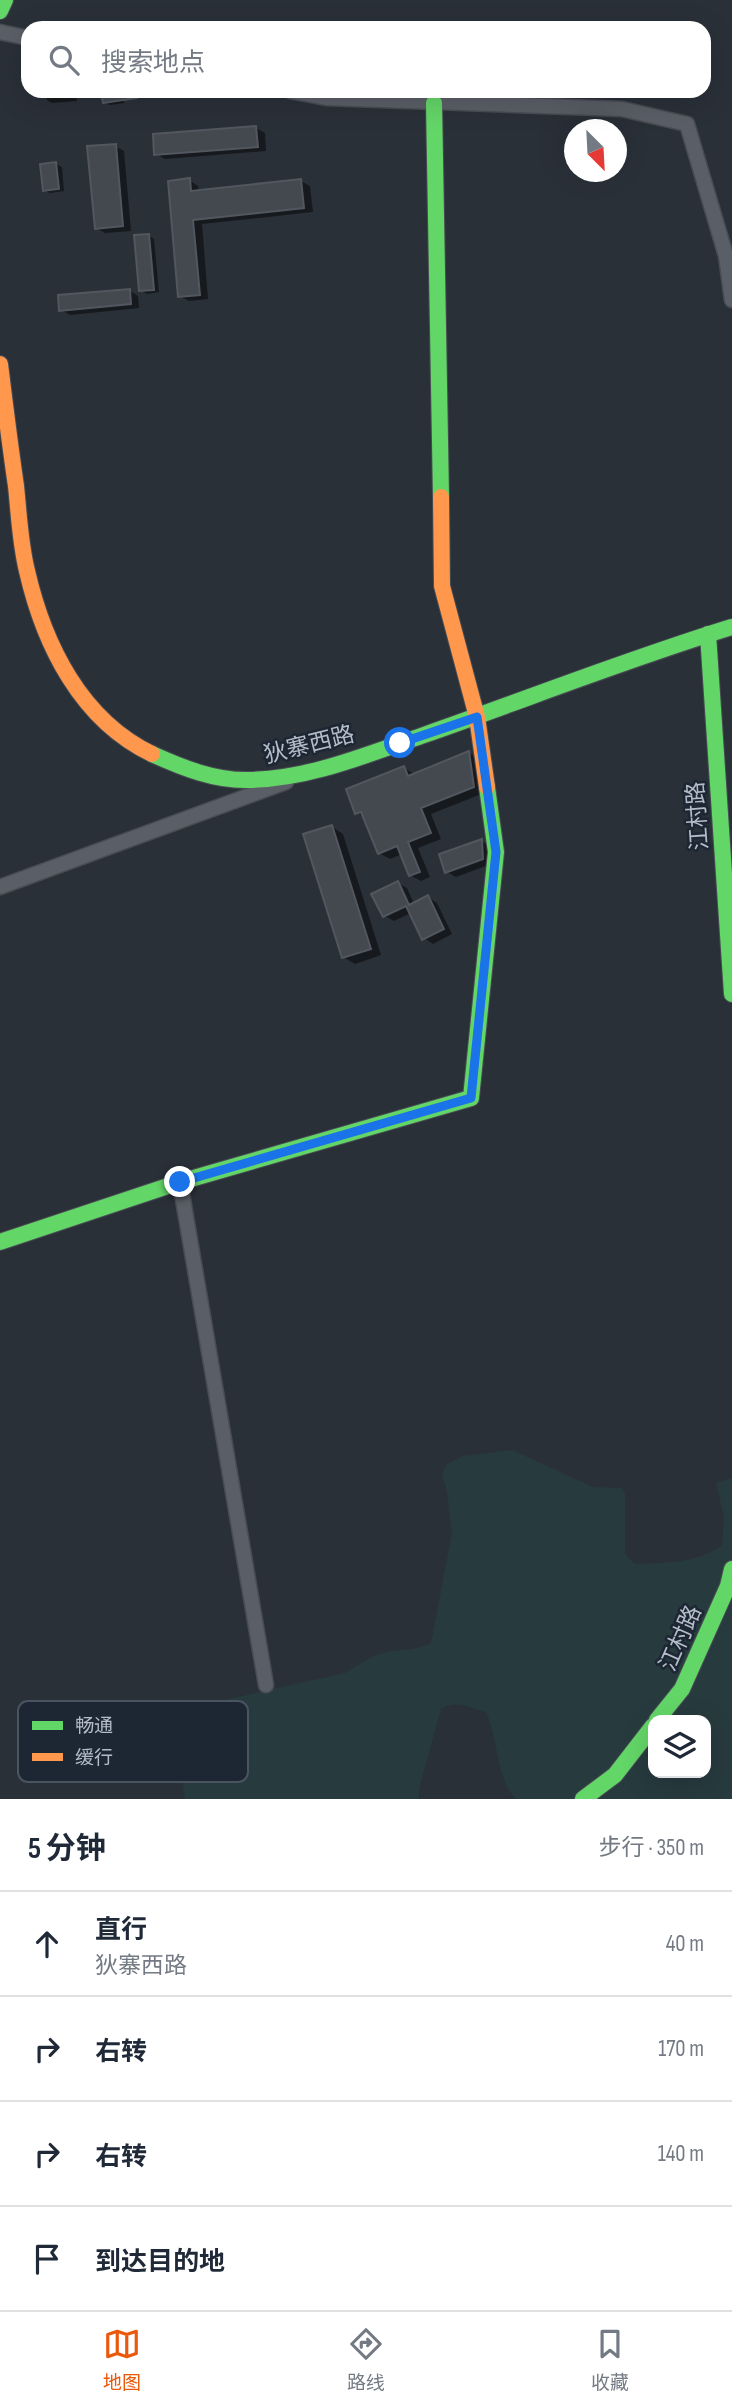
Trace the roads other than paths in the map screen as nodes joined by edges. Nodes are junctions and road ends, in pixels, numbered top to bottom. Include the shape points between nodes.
1 (5, 0) edge
2 (0, 11) edge
3 (0, 32) edge
4 (21, 36) edge
5 (326, 98) edge
6 (433, 103) junction
7 (732, 300) edge
8 (0, 364) edge
9 (732, 627) edge
10 (708, 634) junction
11 (477, 717) junction
12 (347, 761) junction
13 (0, 887) edge
14 (732, 994) edge
15 (180, 1182) junction
16 (0, 1242) edge
17 (732, 1569) edge
18 (267, 1685) dead end
19 (661, 1715) edge
20 (648, 1732) edge
21 (583, 1799) edge

1 - 2 street
3 - 4 street
5 - 6 street
6 - 7 street via 621,109 687,124 726,256
6 - 11 street via 442,586
8 - 12 street, 狄寨西路 via 32,596 60,665 86,703 134,745 173,764 212,775 270,779
9 - 10 street, 狄寨西路
10 - 11 street, 狄寨西路
10 - 14 street, 江村路
11 - 12 street, 狄寨西路
11 - 15 street via 496,852 471,1098
12 - 13 street
15 - 16 street
15 - 18 street
17 - 19 street, 江村路 via 682,1689
20 - 21 street via 615,1774

